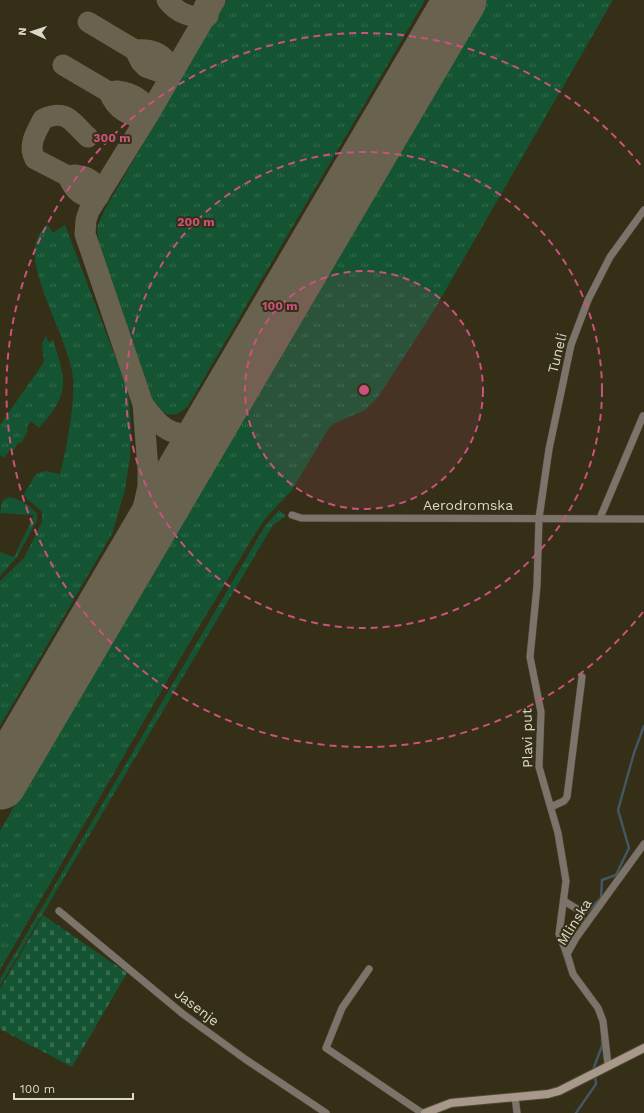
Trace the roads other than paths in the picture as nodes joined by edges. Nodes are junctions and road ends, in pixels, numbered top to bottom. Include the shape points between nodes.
1 (644, 210) edge
2 (644, 416) edge
3 (292, 515) dead end
4 (539, 518) junction
5 (600, 518) junction
6 (644, 519) edge
7 (582, 677) dead end
8 (551, 807) junction
9 (644, 844) edge
10 (564, 901) junction
11 (59, 911) dead end
12 (582, 912) dead end
13 (566, 952) junction
14 (370, 969) dead end
15 (644, 1048) edge
16 (608, 1065) junction
17 (515, 1097) junction
18 (326, 1113) edge
19 (422, 1113) edge
20 (425, 1113) edge
21 (517, 1113) edge

1 - 4 street, Tuneli via 610,257 588,300 571,346 549,449
2 - 5 street
3 - 4 street, Aerodromska via 301,518
4 - 5 street, Aerodromska
4 - 8 street, Plavi put via 537,586 530,657 541,712 538,767
5 - 6 street, Aerodromska
7 - 8 street via 567,797
8 - 10 street, Plavi put via 566,882
9 - 13 street, Mlinska
10 - 12 street
10 - 13 street, Plavi put via 559,934
11 - 18 street, Jasenje via 183,1014
13 - 16 street, Mlinska via 574,974 590,995 600,1015 605,1033
14 - 19 street via 342,1008 326,1048
15 - 16 street
16 - 17 street via 559,1091
17 - 20 street via 451,1103
17 - 21 street

